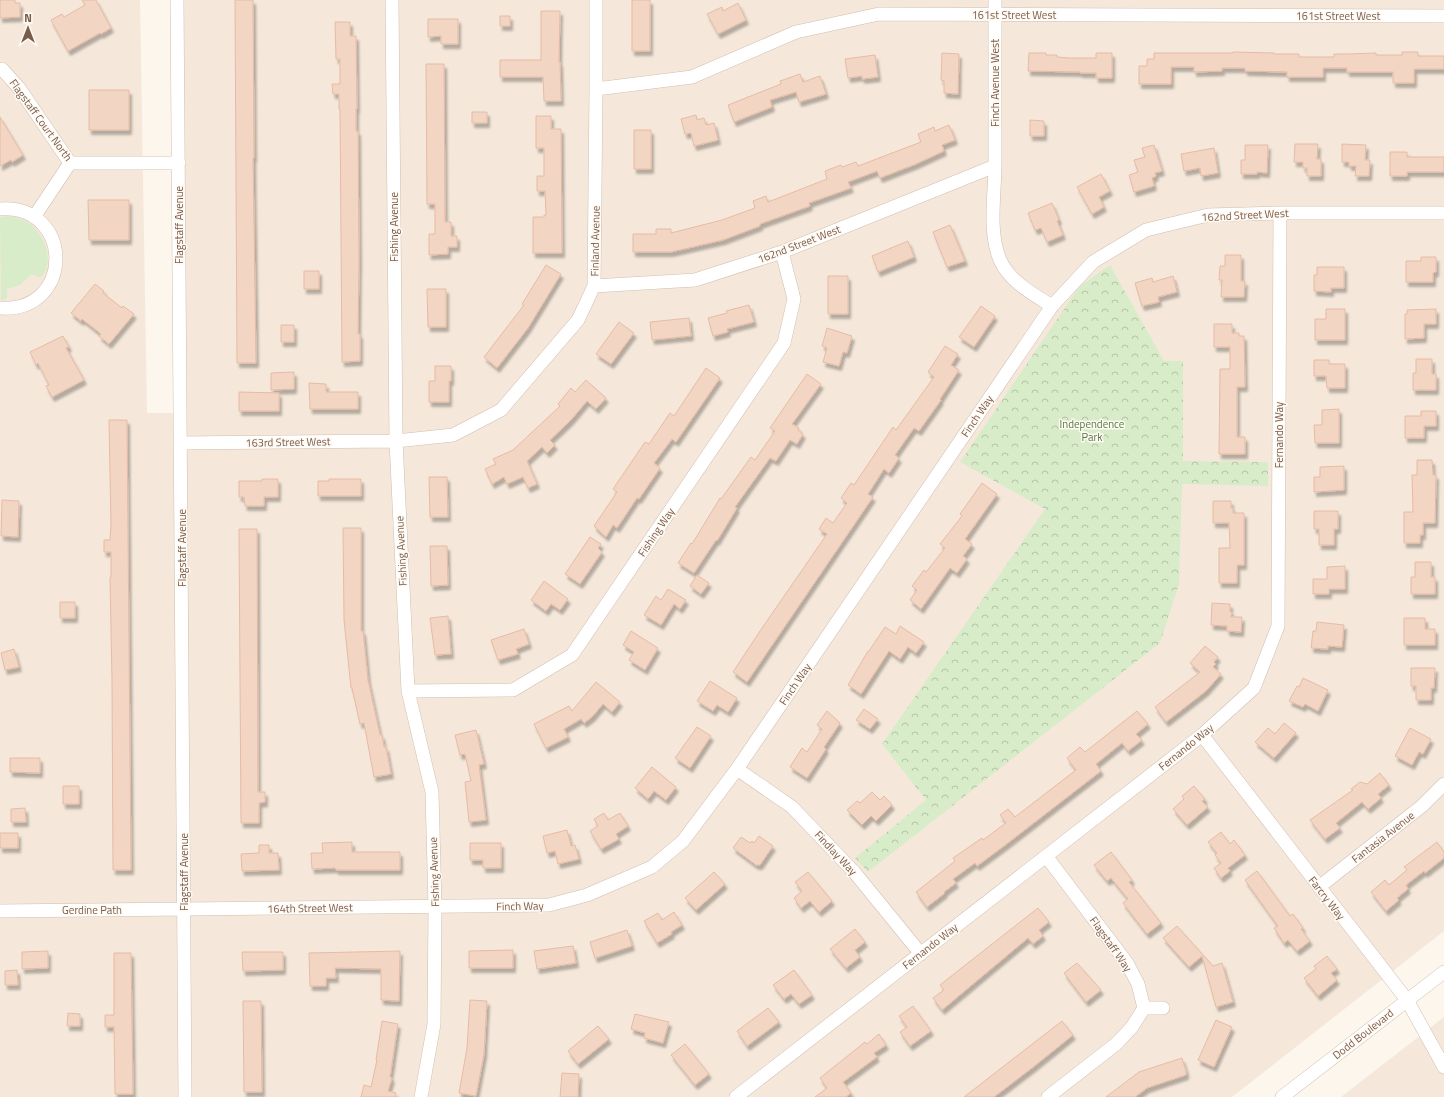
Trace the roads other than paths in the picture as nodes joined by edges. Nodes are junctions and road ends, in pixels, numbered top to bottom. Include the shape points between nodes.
1 (177, 0) edge
2 (392, 0) edge
3 (596, 0) edge
4 (995, 0) edge
5 (995, 15) junction
6 (1444, 16) edge
7 (2, 69) dead end
8 (596, 89) junction
9 (70, 163) junction
10 (179, 163) junction
11 (995, 166) junction
12 (0, 209) edge
13 (1280, 213) junction
14 (1444, 213) edge
15 (34, 217) junction
16 (782, 252) junction
17 (594, 286) junction
18 (1052, 306) junction
19 (0, 308) edge
20 (396, 441) junction
21 (181, 444) junction
22 (408, 691) junction
23 (1202, 735) junction
24 (737, 769) junction
25 (1444, 784) edge
26 (1046, 856) junction
27 (1319, 887) junction
28 (436, 907) junction
29 (184, 909) junction
30 (0, 911) edge
31 (921, 954) junction
32 (1444, 972) edge
33 (1407, 1000) junction
34 (1144, 1008) junction
35 (1163, 1008) dead end
36 (1444, 1067) edge
37 (185, 1097) edge
38 (421, 1097) edge
39 (736, 1097) edge
40 (1048, 1097) edge
41 (1282, 1097) edge

1 - 10 street, Flagstaff Avenue
2 - 20 street, Fishing Avenue
3 - 8 street, Finland Avenue
4 - 5 street, Finch Avenue West
5 - 6 street, 161st Street West
5 - 8 street, 161st Street West via 879,14 796,32 692,78
5 - 11 street, Finch Avenue West
7 - 9 street, Flagstaff Court North via 20,88
8 - 17 street, Finland Avenue
9 - 10 street, Flagstaff Court North
9 - 15 street
10 - 21 street, Flagstaff Avenue
11 - 16 street, 162nd Street West
11 - 18 street, Finch Avenue West via 993,229 1001,261 1021,286
12 - 15 street via 22,211
13 - 14 street, 162nd Street West
13 - 18 street, 162nd Street West via 1208,214 1146,230 1093,262
13 - 23 street, Fernando Way via 1278,626 1254,688
15 - 19 street via 47,230 55,247 55,272 43,293 33,301 22,307
16 - 17 street, 162nd Street West via 695,280
16 - 22 street, Fishing Way via 794,299 784,343 572,655 513,690
17 - 20 street, Finland Avenue via 578,320 502,410 453,435
18 - 24 street, Finch Way
20 - 21 street, 163rd Street West
20 - 22 street, Fishing Avenue
21 - 29 street, Flagstaff Avenue
22 - 28 street, Fishing Avenue via 432,792
23 - 26 street, Fernando Way
23 - 27 street, Farcry Way
24 - 28 street, Finch Way via 683,842 652,867 587,895 549,906
24 - 31 street, Findlay Way via 792,807 855,873
25 - 27 street, Fantasia Avenue via 1422,806
26 - 31 street, Fernando Way
26 - 34 street, Flagstaff Way via 1128,963 1138,984
27 - 33 street, Farcry Way
28 - 29 street, 164th Street West
28 - 38 street, Fishing Avenue via 434,1024
29 - 30 street, Gerdine Path
29 - 37 street, Flagstaff Avenue
31 - 39 street, Fernando Way
32 - 33 street, Dodd Boulevard
33 - 36 street, Farcry Way
33 - 41 street, Dodd Boulevard
34 - 35 street
34 - 40 street via 1132,1027 1116,1044

